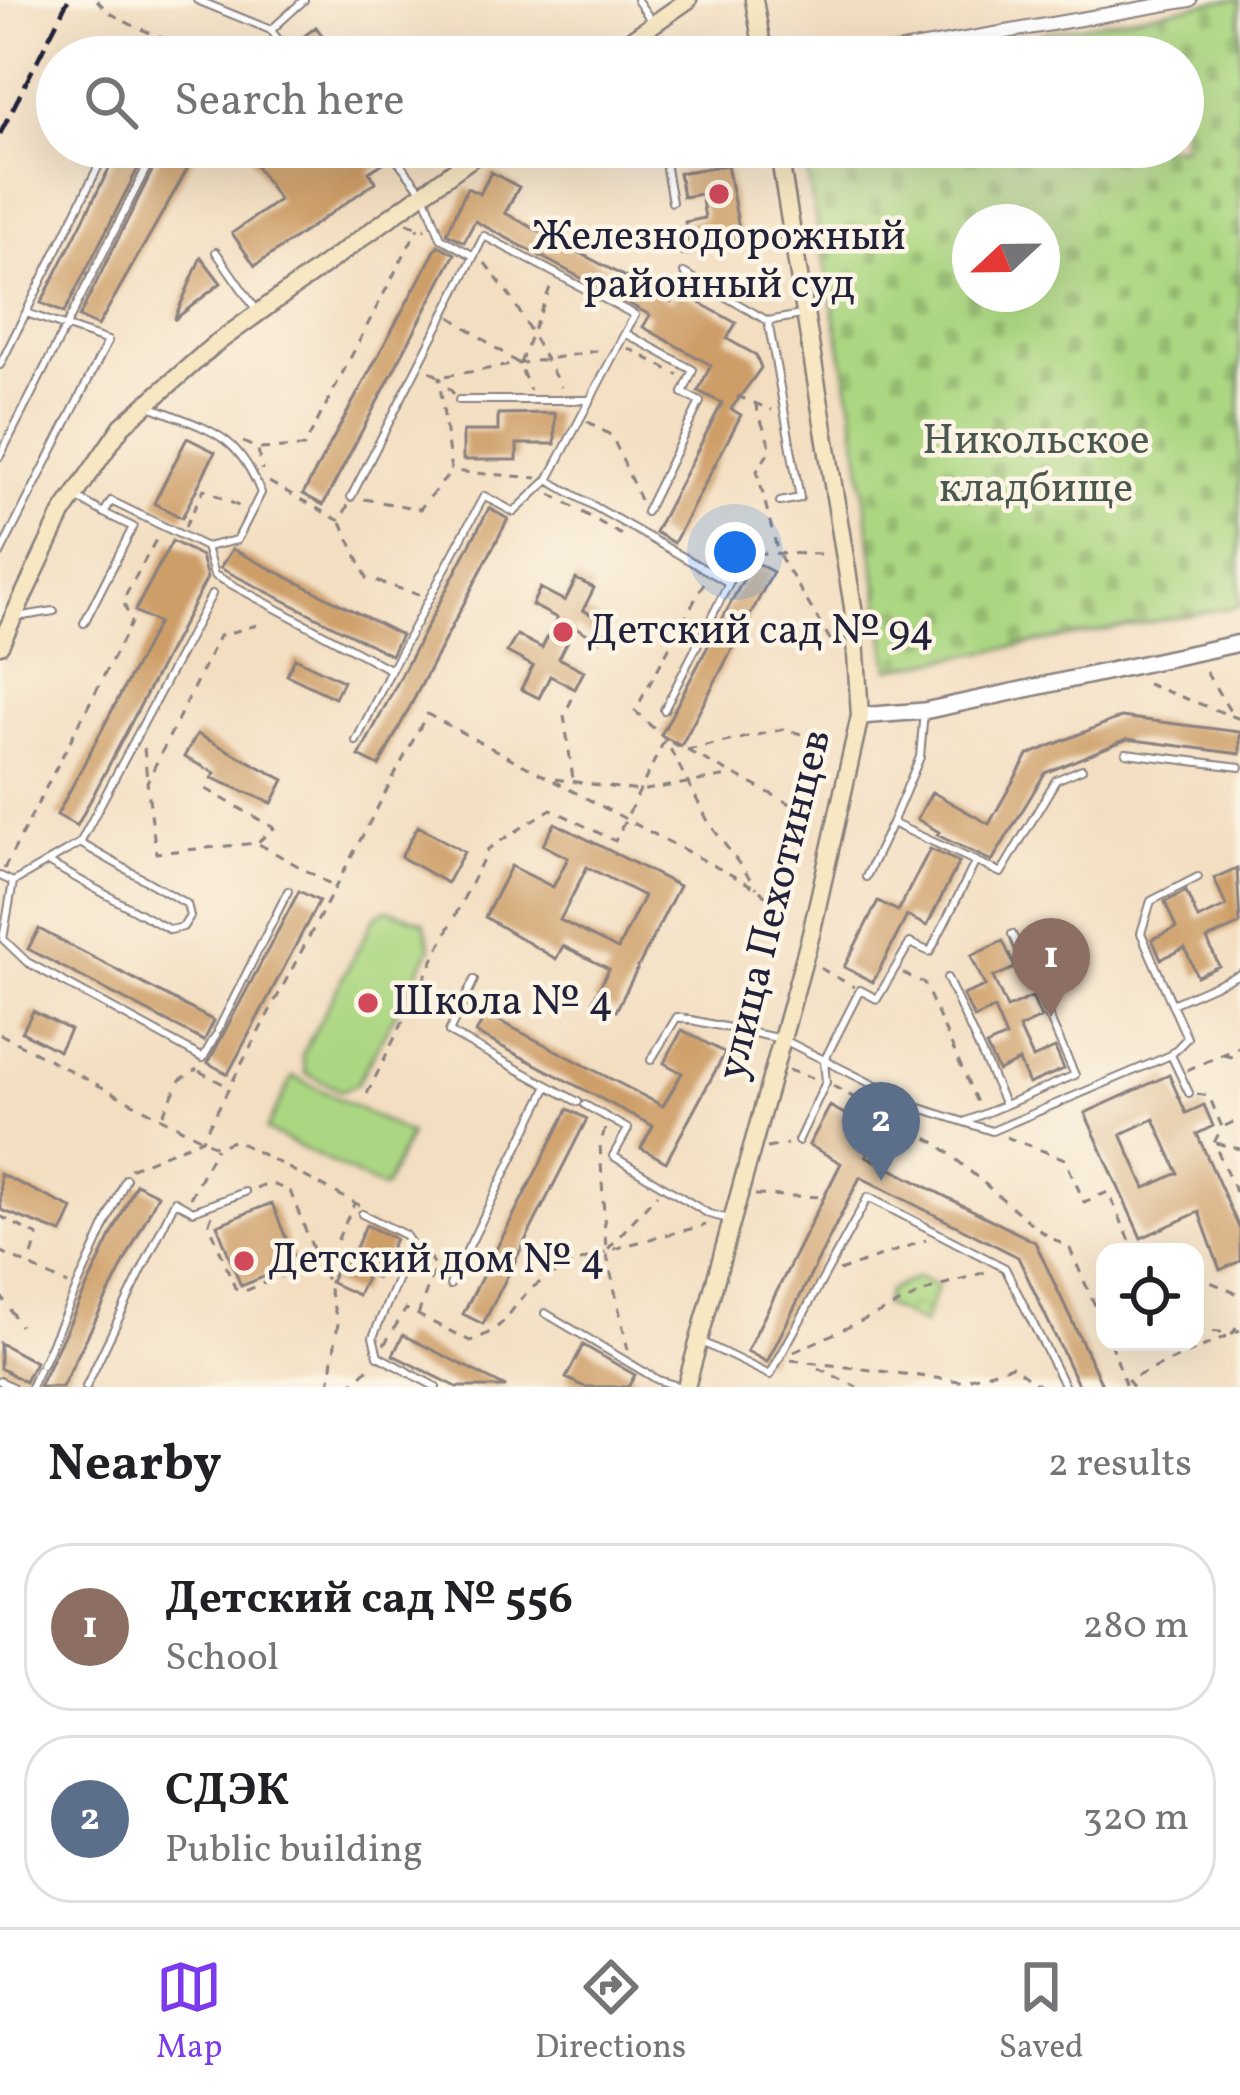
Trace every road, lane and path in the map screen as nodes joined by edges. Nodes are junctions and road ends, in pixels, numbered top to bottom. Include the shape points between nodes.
1 (97, 0) edge
2 (197, 0) edge
3 (304, 0) edge
4 (638, 0) edge
5 (688, 0) edge
6 (754, 0) edge
7 (1190, 0) edge
8 (653, 23) junction
9 (271, 30) junction
10 (164, 36) edge
11 (275, 36) edge
12 (635, 36) edge
13 (760, 36) edge
14 (982, 36) edge
15 (98, 168) edge
16 (146, 168) edge
17 (404, 168) edge
18 (666, 168) edge
19 (781, 168) edge
20 (460, 169) edge
21 (424, 194) junction
22 (672, 202) dead end
23 (404, 222) dead end
24 (418, 228) junction
25 (434, 230) junction
26 (792, 233) junction
27 (216, 252) dead end
28 (683, 252) dead end
29 (475, 254) junction
30 (556, 273) junction
31 (684, 273) dead end
32 (257, 312) junction
33 (445, 313) junction
34 (29, 314) junction
35 (805, 314) junction
36 (768, 321) junction
37 (66, 325) junction
38 (625, 333) junction
39 (532, 334) junction
40 (619, 344) junction
41 (546, 360) junction
42 (419, 364) junction
43 (519, 364) junction
44 (0, 365) edge
45 (689, 380) junction
46 (459, 400) dead end
47 (535, 400) junction
48 (567, 400) junction
49 (590, 400) junction
50 (755, 403) dead end
51 (145, 405) junction
52 (581, 418) junction
53 (238, 439) dead end
54 (259, 449) junction
55 (0, 456) edge
56 (451, 471) dead end
57 (548, 480) junction
58 (73, 496) junction
59 (351, 497) junction
60 (780, 502) dead end
61 (251, 512) junction
62 (646, 512) joint
63 (104, 513) junction
64 (340, 521) junction
65 (163, 526) junction
66 (182, 534) junction
67 (206, 547) junction
68 (778, 553) junction
69 (0, 554) edge
70 (828, 554) dead end
71 (709, 573) junction
72 (212, 594) dead end
73 (430, 598) junction
74 (54, 611) dead end
75 (14, 617) junction
76 (84, 623) dead end
77 (257, 625) dead end
78 (1240, 644) edge
79 (0, 645) edge
80 (834, 646) dead end
81 (391, 670) junction
82 (1206, 672) dead end
83 (1147, 684) dead end
84 (572, 699) dead end
85 (664, 710) dead end
86 (923, 711) junction
87 (860, 716) junction
88 (1237, 718) edge
89 (142, 729) junction
90 (665, 740) junction
91 (356, 742) dead end
92 (830, 743) dead end
93 (686, 750) junction
94 (1126, 753) dead end
95 (1240, 767) edge
96 (1082, 769) dead end
97 (733, 775) junction
98 (548, 778) junction
99 (573, 781) junction
100 (147, 782) junction
101 (688, 786) junction
102 (206, 789) dead end
103 (639, 791) junction
104 (812, 815) dead end
105 (625, 819) junction
106 (892, 823) junction
107 (80, 843) junction
108 (256, 843) junction
109 (156, 853) junction
110 (976, 860) junction
111 (48, 862) junction
112 (298, 866) junction
113 (0, 876) edge
114 (866, 877) dead end
115 (1198, 877) dead end
116 (143, 880) junction
117 (14, 882) junction
118 (334, 886) junction
119 (758, 889) junction
120 (288, 891) joint
121 (786, 916) dead end
122 (1012, 934) dead end
123 (2, 942) edge
124 (815, 966) dead end
125 (894, 969) junction
126 (1240, 974) edge
127 (947, 978) dead end
128 (474, 980) dead end
129 (860, 990) junction
130 (1172, 1004) junction
131 (0, 1034) edge
132 (782, 1040) junction
133 (1240, 1047) edge
134 (1171, 1055) junction
135 (1222, 1055) junction
136 (203, 1058) junction
137 (1240, 1059) edge
138 (651, 1060) dead end
139 (824, 1061) junction
140 (775, 1066) junction
141 (197, 1070) junction
142 (1180, 1073) junction
143 (826, 1082) junction
144 (548, 1086) junction
145 (229, 1087) junction
146 (1189, 1093) joint
147 (367, 1094) dead end
148 (1005, 1105) junction
149 (982, 1114) junction
150 (162, 1118) junction
151 (609, 1118) junction
152 (1240, 1119) edge
153 (964, 1122) junction
154 (1222, 1127) junction
155 (992, 1132) junction
156 (202, 1139) junction
157 (798, 1142) joint
158 (1214, 1143) junction
159 (217, 1147) junction
160 (765, 1148) dead end
161 (1240, 1149) edge
162 (126, 1180) dead end
163 (666, 1185) junction
164 (245, 1192) joint
165 (753, 1195) dead end
166 (824, 1197) dead end
167 (1240, 1202) edge
168 (355, 1203) junction
169 (185, 1207) junction
170 (215, 1207) junction
171 (362, 1214) dead end
172 (375, 1214) dead end
173 (0, 1216) edge
174 (732, 1220) junction
175 (707, 1225) dead end
176 (415, 1234) dead end
177 (941, 1235) junction
178 (1130, 1243) edge
179 (606, 1251) junction
180 (30, 1264) dead end
181 (310, 1264) junction
182 (1003, 1267) junction
183 (324, 1269) junction
184 (826, 1276) junction
185 (1204, 1279) edge
186 (450, 1285) dead end
187 (0, 1294) edge
188 (1240, 1295) edge
189 (1096, 1308) edge
190 (545, 1313) dead end
191 (418, 1315) junction
192 (1240, 1320) edge
193 (20, 1326) dead end
194 (1240, 1330) edge
195 (1204, 1331) edge
196 (1233, 1334) junction
197 (699, 1341) junction
198 (1115, 1351) edge
199 (378, 1356) junction
200 (782, 1357) junction
201 (629, 1358) junction
202 (817, 1367) junction
203 (0, 1381) edge
204 (1129, 1385) edge
205 (12, 1387) edge
206 (31, 1387) edge
207 (86, 1387) edge
208 (329, 1387) edge
209 (348, 1387) edge
210 (436, 1387) edge
211 (683, 1387) edge
212 (857, 1387) edge
213 (1041, 1387) edge
214 (1065, 1387) edge

1 - 10 path
2 - 9 lane
3 - 9 lane
4 - 8 lane
5 - 8 main road
6 - 13 main road
7 - 14 street
8 - 12 main road
9 - 11 lane
15 - 34 lane
16 - 37 lane
17 - 21 lane
18 - 22 lane
19 - 26 main road, улица Пехотинцев
20 - 21 main road
21 - 25 lane
21 - 32 main road
23 - 24 path
24 - 25 path
24 - 54 path via 304,448
25 - 29 lane
26 - 28 lane
26 - 35 main road, улица Пехотинцев
27 - 32 lane
29 - 30 lane via 484,236
29 - 33 lane
29 - 39 path
30 - 38 lane via 635,315
30 - 39 path
31 - 36 lane
32 - 51 main road
33 - 42 lane
33 - 43 path
34 - 37 lane
34 - 44 lane
35 - 36 lane
35 - 87 main road, улица Пехотинцев via 853,607
36 - 60 lane via 800,498
37 - 55 lane
37 - 69 lane via 108,340
38 - 40 lane
38 - 45 lane via 693,370
39 - 41 path
39 - 43 path
40 - 41 path
40 - 45 path
40 - 49 lane
41 - 43 path
41 - 48 path
42 - 43 path via 439,376
42 - 59 lane
43 - 47 path
45 - 62 lane via 683,393 700,402
46 - 47 lane
47 - 48 lane
48 - 49 lane
49 - 52 lane
50 - 68 path via 771,449 758,471
51 - 58 main road
51 - 61 lane via 237,445 261,493
52 - 57 lane
52 - 62 path via 612,436
53 - 54 path
54 - 64 path via 263,478
56 - 59 path via 420,509
57 - 71 lane
57 - 73 lane via 514,512 484,496
58 - 63 lane
58 - 75 main road
59 - 64 path
61 - 66 path via 204,490
61 - 67 lane via 237,540
63 - 65 lane via 111,501
63 - 76 lane via 133,527
64 - 73 path via 367,578
65 - 66 lane
65 - 113 path via 123,600 131,623
66 - 67 lane
67 - 81 lane via 214,574
68 - 70 path
68 - 71 path via 748,553
68 - 80 path
71 - 85 lane via 729,583
71 - 90 path via 635,711
72 - 89 lane
73 - 81 lane
74 - 75 lane
75 - 79 main road
77 - 100 path via 219,636
78 - 86 street
81 - 91 lane
82 - 88 path
83 - 88 path
84 - 99 path via 564,715
86 - 87 street
86 - 106 lane via 920,757
87 - 132 main road, улица Пехотинцев
89 - 100 path
89 - 107 lane
90 - 93 path
90 - 101 path
90 - 103 path
92 - 93 path via 785,729
93 - 97 path
94 - 95 lane
96 - 110 lane via 1056,780 1001,873
97 - 101 path
97 - 104 path
98 - 99 path
98 - 105 path
98 - 118 path via 427,714
99 - 103 path
100 - 109 path
101 - 103 path
101 - 119 path
102 - 108 path via 274,828
103 - 105 path
105 - 119 path
105 - 147 path via 615,841 551,809 488,849
106 - 110 lane
106 - 114 lane
107 - 111 lane
107 - 116 lane
108 - 109 path
108 - 112 path
109 - 116 path
110 - 125 lane via 930,952 910,943
111 - 116 lane via 170,930 183,928 191,908
111 - 117 lane
112 - 118 path
112 - 120 path
113 - 117 lane
115 - 130 lane via 1151,901 1141,933
117 - 123 lane
118 - 145 path
119 - 121 path
120 - 136 lane
122 - 148 lane via 1075,1075
123 - 136 lane
124 - 129 path
125 - 129 lane via 877,999
125 - 149 path via 924,983
126 - 130 lane
127 - 148 lane
128 - 144 lane via 449,1032
129 - 139 lane
130 - 134 lane via 1187,1038
131 - 150 path
132 - 138 lane via 677,1017
132 - 139 lane
132 - 140 main road, улица Пехотинцев
133 - 135 path
134 - 142 lane
134 - 155 lane
135 - 137 path
135 - 142 path
136 - 141 path
139 - 143 lane
139 - 153 lane
140 - 143 path
140 - 174 main road, улица Пехотинцев
141 - 145 path
141 - 150 path via 180,1080
142 - 146 lane
143 - 157 lane
143 - 189 path via 938,1144 1070,1249
144 - 151 lane
144 - 186 lane
145 - 156 path
146 - 154 path via 1209,1096
148 - 149 lane
149 - 153 lane
150 - 156 path
151 - 163 lane via 628,1129 613,1156
151 - 179 path via 600,1144
152 - 154 path
153 - 155 lane
154 - 158 path
155 - 178 path via 1065,1159 1084,1202 1108,1192
156 - 159 path
157 - 160 path
158 - 161 path
158 - 167 path
159 - 168 path via 235,1140
159 - 169 path
162 - 206 lane
163 - 174 lane
163 - 179 path
164 - 170 lane
164 - 181 path via 268,1183 290,1191 315,1255
165 - 166 path
168 - 172 path
168 - 183 path
169 - 170 lane
169 - 207 lane via 175,1201
170 - 181 path via 209,1223 235,1288 244,1292
171 - 199 lane via 412,1245 373,1336
173 - 180 path via 38,1236
174 - 197 main road, улица Пехотинцев
175 - 179 path
176 - 191 path via 435,1267
177 - 182 lane
177 - 184 path
177 - 184 lane via 868,1197
179 - 191 path via 534,1286 499,1331 470,1341
179 - 201 path
181 - 183 path
182 - 200 path via 938,1286
182 - 214 lane
183 - 208 path via 338,1323
184 - 200 lane
185 - 188 path
187 - 193 path
190 - 201 lane
191 - 199 path via 406,1309
192 - 196 path
194 - 196 path
195 - 196 path
196 - 204 path
197 - 200 lane via 770,1376
197 - 211 main road, улица Пехотинцев
198 - 204 path
199 - 209 path
199 - 210 lane
200 - 202 path
201 - 211 lane
202 - 212 path
202 - 213 path via 960,1381 1012,1366
203 - 205 lane

